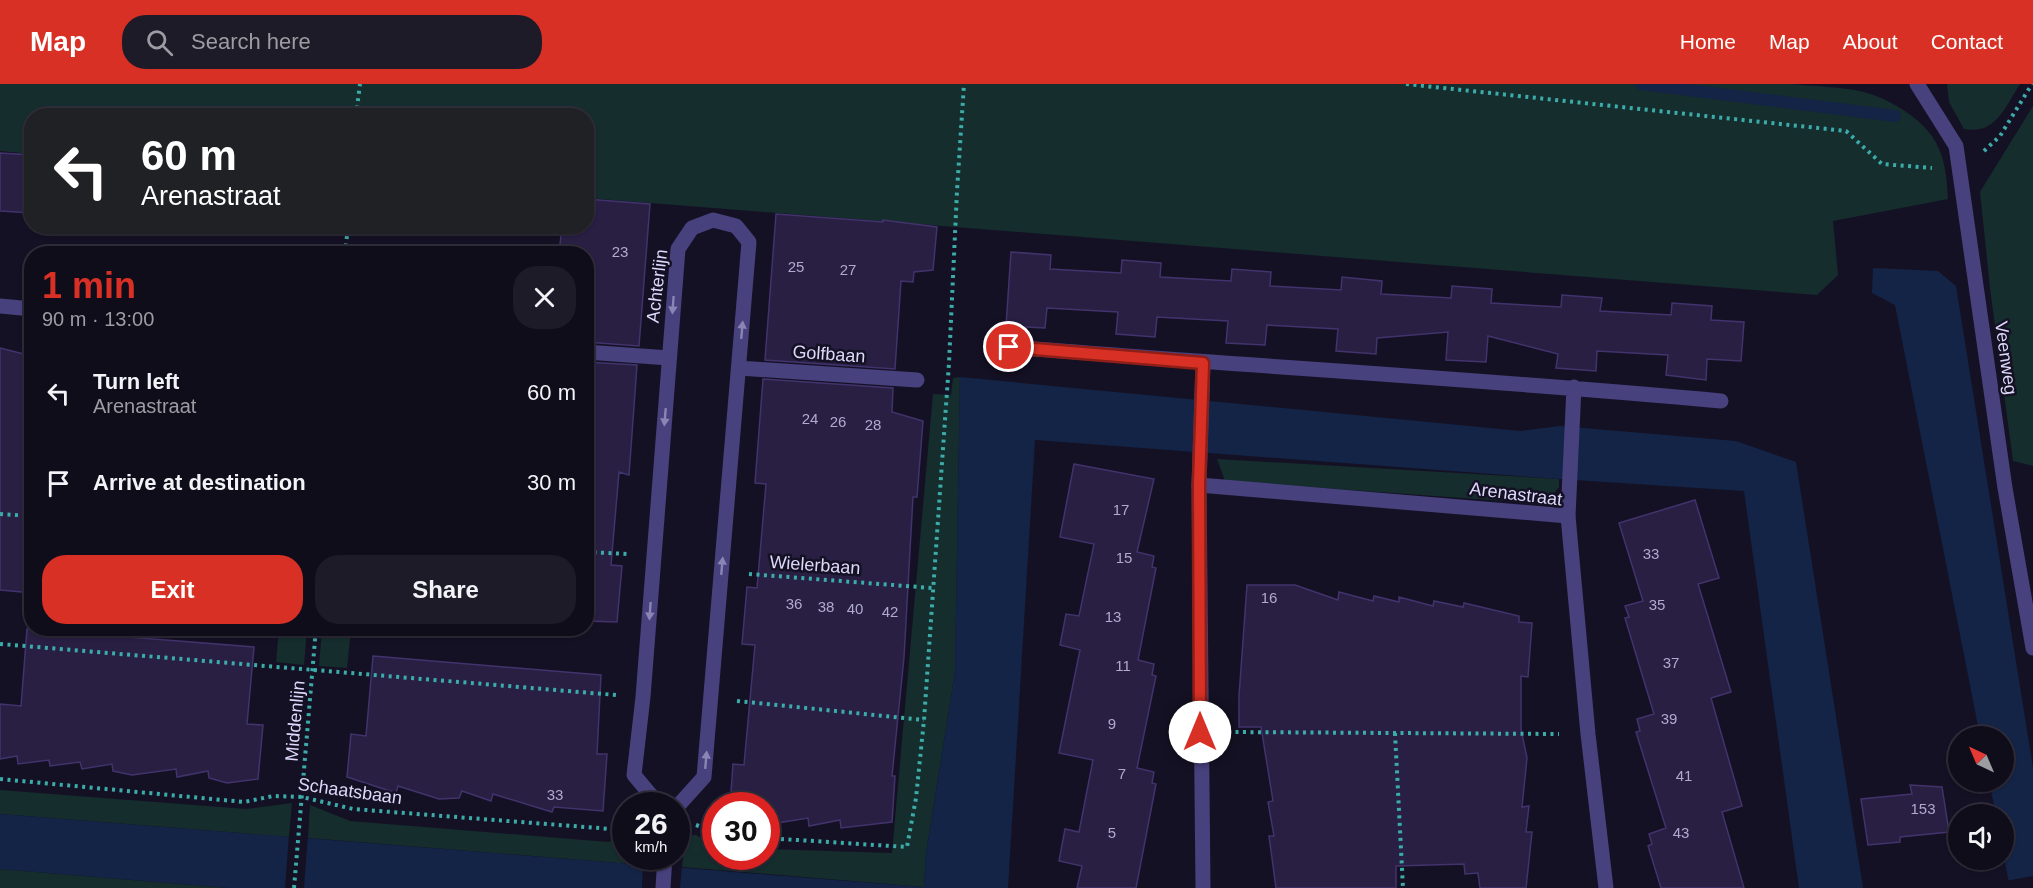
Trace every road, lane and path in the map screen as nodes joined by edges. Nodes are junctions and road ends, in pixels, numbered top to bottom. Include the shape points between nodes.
1 (360, 84) edge
2 (964, 84) edge
3 (1406, 84) edge
4 (1917, 84) edge
5 (2032, 84) edge
6 (357, 108) edge
7 (1960, 170) junction
8 (0, 306) edge
9 (24, 308) edge
10 (1009, 347) dead end
11 (594, 353) edge
12 (669, 358) junction
13 (948, 363) dead end
14 (1203, 363) junction
15 (739, 368) junction
16 (917, 380) dead end
17 (1574, 387) junction
18 (946, 390) dead end
19 (1721, 401) dead end
20 (1199, 484) junction
21 (0, 514) edge
22 (24, 516) edge
23 (1568, 516) junction
24 (594, 552) edge
25 (654, 556) junction
26 (721, 571) junction
27 (932, 588) junction
28 (315, 636) edge
29 (0, 644) edge
30 (2033, 648) edge
31 (312, 669) junction
32 (643, 697) junction
33 (711, 699) junction
34 (924, 720) junction
35 (1200, 732) junction
36 (1395, 733) junction
37 (1588, 734) junction
38 (0, 779) edge
39 (648, 792) edge
40 (690, 792) edge
41 (302, 797) junction
42 (612, 829) edge
43 (780, 839) edge
44 (665, 870) edge
45 (294, 888) edge
46 (663, 888) edge
47 (1203, 888) edge
48 (1403, 888) edge
49 (1606, 888) edge

1 - 6 path
2 - 13 path
3 - 7 path via 1845,131 1882,164
4 - 7 street, Veenweg via 1956,146
5 - 7 path via 2000,136
7 - 30 street, Veenweg via 2005,488
8 - 9 street
10 - 14 street
11 - 12 street
15 -> 12 street, Achterlijn via 749,242 736,226 713,220 692,228 678,249
12 -> 25 street, Achterlijn
14 - 17 street
14 - 20 street
15 - 16 street, Golfbaan
26 -> 15 street, Achterlijn
17 - 19 street
17 - 23 street
18 - 27 path
20 - 23 street, Arenastraat
20 - 35 street
21 - 22 path
23 - 37 street, Arenastraat
24 - 25 path
25 -> 32 street, Achterlijn
26 - 27 path, Wielerbaan
26 - 33 street, Achterlijn
27 - 34 path
28 - 31 path, Middenlijn
29 - 31 path
31 - 32 path
31 - 41 path, Middenlijn
32 - 39 street, Achterlijn via 634,775
33 - 34 path
40 -> 33 street, Achterlijn via 704,777
34 - 43 path via 907,847
35 - 36 path
35 - 47 street
36 - 37 path
36 - 48 path
37 - 49 street, Arenastraat
38 - 41 path, Schaatsbaan via 244,802 273,796
41 - 42 path, Schaatsbaan via 353,809
41 - 45 path, Middenlijn
44 - 46 street

